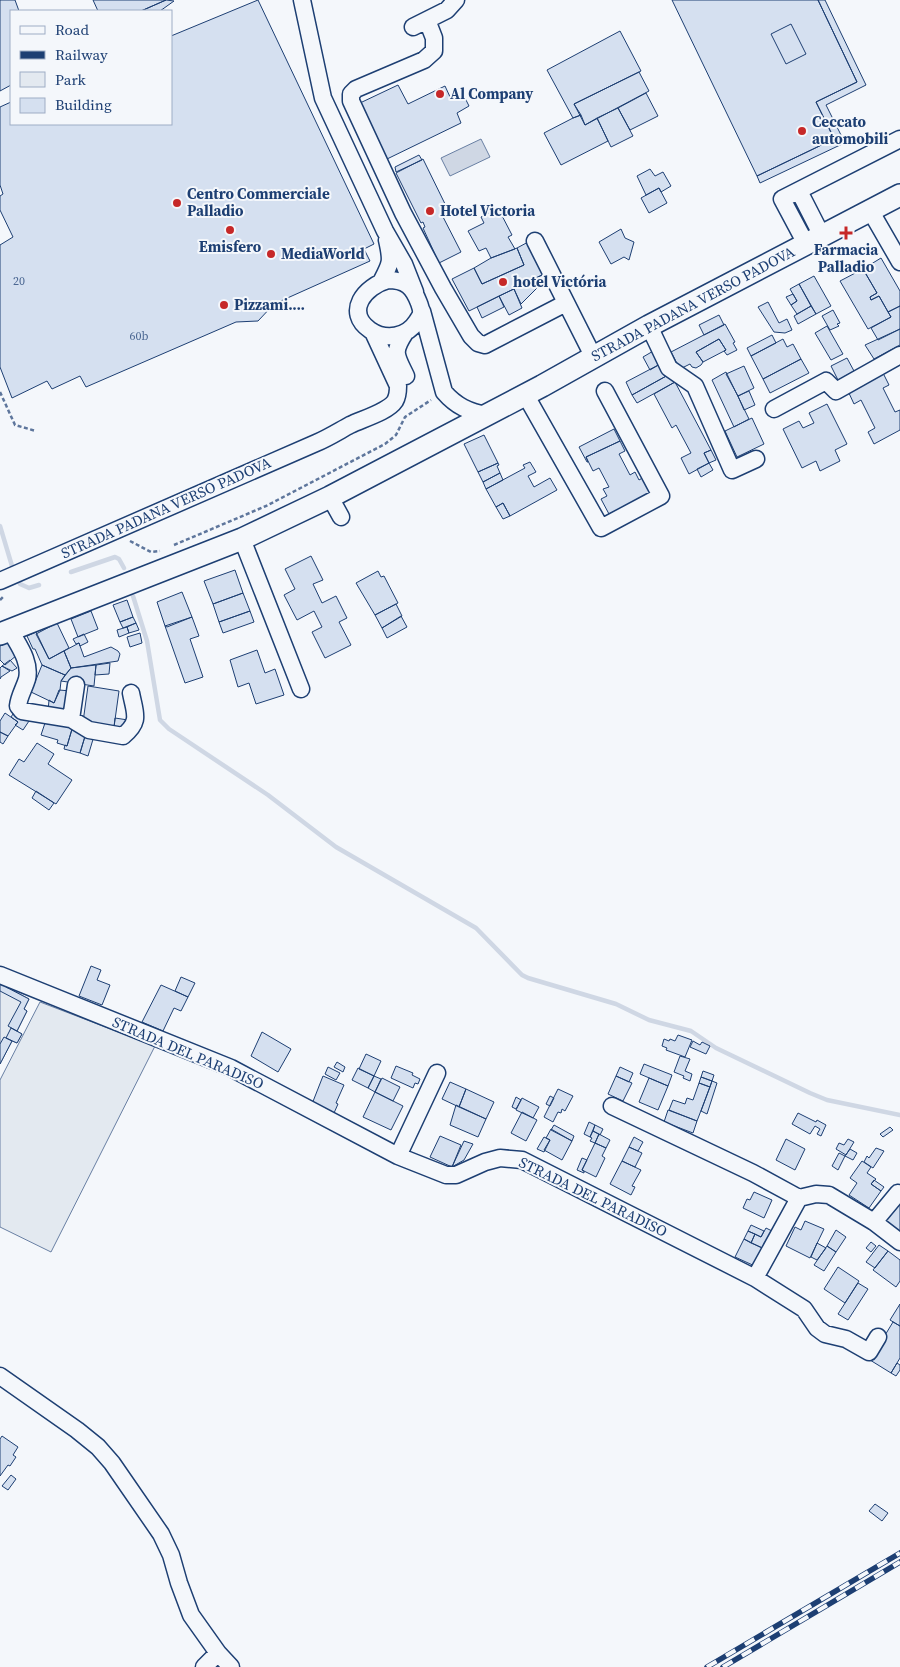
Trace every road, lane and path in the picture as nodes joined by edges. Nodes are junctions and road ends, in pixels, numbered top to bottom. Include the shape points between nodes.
1 (302, 0) edge
2 (456, 0) edge
3 (900, 139) edge
4 (799, 191) junction
5 (900, 195) edge
6 (870, 210) junction
7 (385, 231) junction
8 (814, 240) junction
9 (535, 241) dead end
10 (900, 262) edge
11 (381, 282) junction
12 (415, 292) junction
13 (566, 303) junction
14 (422, 311) junction
15 (649, 326) junction
16 (373, 332) junction
17 (405, 333) junction
18 (900, 355) edge
19 (593, 356) junction
20 (605, 390) dead end
21 (0, 392) edge
22 (525, 394) junction
23 (436, 396) dead end
24 (774, 409) dead end
25 (487, 415) junction
26 (36, 431) dead end
27 (333, 436) junction
28 (756, 459) dead end
29 (330, 497) junction
30 (341, 517) dead end
31 (125, 539) dead end
32 (242, 539) junction
33 (169, 547) dead end
34 (160, 550) dead end
35 (0, 581) edge
36 (5, 632) edge
37 (76, 685) dead end
38 (302, 689) dead end
39 (131, 693) dead end
40 (71, 719) junction
41 (0, 975) edge
42 (437, 1073) dead end
43 (612, 1106) dead end
44 (398, 1156) junction
45 (898, 1193) dead end
46 (799, 1198) junction
47 (874, 1222) junction
48 (900, 1242) edge
49 (755, 1278) junction
50 (878, 1337) dead end
51 (0, 1376) edge
52 (218, 1653) junction
53 (204, 1667) edge
54 (231, 1667) edge

1 - 7 street via 323,98
2 - 13 street via 447,10 420,23 434,38 434,51 424,60 356,89 351,100 400,206 451,302 478,343 485,345
3 - 4 street
4 - 8 street
4 - 8 street via 782,199
5 - 6 main road, STRADA PADANA VERSO PADOVA
6 - 8 main road, STRADA PADANA VERSO PADOVA
6 - 10 street
7 - 11 street via 391,258
7 - 12 street
8 - 15 main road, STRADA PADANA VERSO PADOVA
9 - 13 street
11 - 12 street via 400,281
11 - 16 street, STRADA PADANA VERSO PADOVA via 364,295 358,307 360,320
12 - 14 street
13 - 19 street
14 - 17 street, STRADA PADANA VERSO PADOVA
14 - 25 street via 444,392 462,408
15 - 19 main road, STRADA PADANA VERSO PADOVA
15 - 28 street via 670,368 695,386 732,470
16 - 17 street via 384,336
16 - 27 street, STRADA PADANA VERSO PADOVA via 397,383 397,397 386,408
17 - 27 street, STRADA PADANA VERSO PADOVA via 396,349 409,384 403,406 352,432
18 - 24 street via 836,391 826,380
19 - 22 main road, STRADA PADANA VERSO PADOVA
20 - 22 street via 661,496 600,528
21 - 26 path via 16,425
22 - 25 main road, STRADA PADANA VERSO PADOVA
23 - 33 path via 405,418 396,435 385,444 266,506
25 - 29 main road, STRADA PADANA VERSO PADOVA
27 - 35 street, STRADA PADANA VERSO PADOVA
29 - 30 street
29 - 32 main road, STRADA PADANA VERSO PADOVA
31 - 34 path via 152,552
32 - 36 main road, STRADA PADANA VERSO PADOVA
32 - 38 street
36 - 40 street, STRADA PADANA VERSO PADOVA via 28,665 18,706 22,711
37 - 40 street
39 - 40 street, STRADA PADANA VERSO PADOVA via 136,720 132,729 123,736 89,730
41 - 44 street, STRADA DEL PARADISO via 231,1068
42 - 44 street
43 - 46 street
44 - 49 street, STRADA DEL PARADISO via 446,1175 456,1175 500,1158 522,1160
45 - 47 street
46 - 47 street via 816,1194 829,1196
46 - 49 street
47 - 48 street
49 - 50 street, STRADA DEL PARADISO via 800,1306 825,1334 846,1339 869,1352
51 - 52 street via 84,1436 112,1462 161,1534 172,1555 191,1615
52 - 53 street
52 - 54 street

